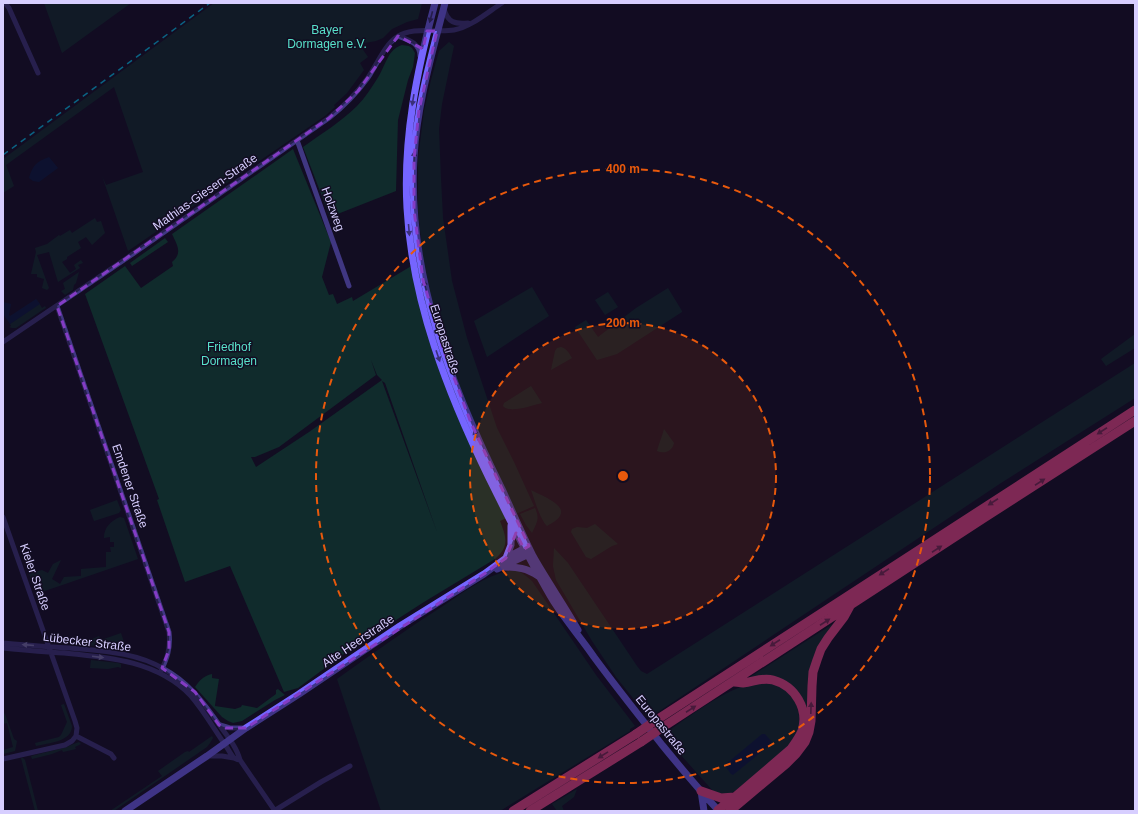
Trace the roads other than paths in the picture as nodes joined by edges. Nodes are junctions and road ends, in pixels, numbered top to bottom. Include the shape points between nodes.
1 (6, 3) edge
2 (435, 3) edge
3 (502, 3) edge
4 (444, 4) edge
5 (471, 23) junction
6 (428, 31) junction
7 (437, 31) junction
8 (398, 36) junction
9 (420, 62) junction
10 (38, 73) dead end
11 (297, 140) junction
12 (349, 286) dead end
13 (57, 306) junction
14 (3, 342) edge
15 (1135, 410) edge
16 (1135, 421) edge
17 (3, 517) edge
18 (511, 522) junction
19 (528, 551) junction
20 (506, 558) junction
21 (502, 567) junction
22 (484, 574) junction
23 (540, 577) junction
24 (850, 606) junction
25 (3, 643) edge
26 (49, 647) junction
27 (3, 648) edge
28 (589, 650) junction
29 (51, 652) junction
30 (161, 670) junction
31 (734, 682) junction
32 (661, 723) junction
33 (219, 725) junction
34 (246, 728) junction
35 (76, 736) junction
36 (638, 738) junction
37 (227, 742) junction
38 (207, 756) junction
39 (114, 758) dead end
40 (234, 758) junction
41 (3, 759) edge
42 (240, 760) junction
43 (350, 766) dead end
44 (701, 791) junction
45 (738, 804) edge
46 (534, 809) edge
47 (125, 811) edge
48 (274, 811) edge
49 (513, 811) edge
50 (704, 811) edge
51 (718, 811) edge
52 (730, 811) edge

1 - 10 street
2 -> 6 main road, Europastraße
3 - 5 street
4 - 5 street via 450,20 460,24
4 - 7 main road, Europastraße
5 - 7 street via 455,30
6 - 7 street
6 - 8 street via 410,31
6 - 9 main road, Europastraße
19 -> 7 main road, Europastraße via 470,423 432,314 419,260 413,186 415,139
8 - 9 street via 416,44 420,52
8 - 11 street, Mathias-Giesen-Straße via 388,46 367,80 349,100 329,118
9 -> 18 main road, Europastraße via 410,115 406,185 409,236 417,282 425,316 450,391
11 - 12 street, Holzweg
11 - 13 street, Mathias-Giesen-Straße
13 - 14 street, Mathias-Giesen-Straße
13 - 30 street, Emdener Straße via 169,632 169,650
15 -> 32 highway
24 -> 16 highway
17 - 26 street, Kieler Straße
18 - 19 main road, Europastraße
18 - 20 main road via 511,544
19 - 20 main road, Alte Heerstraße
19 - 21 main road, Alte Heerstraße
19 - 23 main road, Europastraße
19 - 28 main road, Europastraße
20 - 22 main road, Alte Heerstraße
21 - 22 main road, Alte Heerstraße
21 - 23 main road via 520,567
22 - 34 main road, Alte Heerstraße
23 - 28 main road, Europastraße via 569,624
31 -> 24 highway
45 -> 24 highway via 796,754 804,742 811,721 813,672 817,660 821,649
26 -> 25 street, Lübecker Straße
26 - 29 street, Kieler Straße
26 - 30 street, Lübecker Straße via 116,653 138,658
27 - 29 street, Lübecker Straße
28 - 44 main road, Europastraße
29 -> 30 street, Lübecker Straße via 125,661
29 - 35 street, Kieler Straße via 75,721
30 - 33 street, Lübecker Straße via 182,681 194,692
30 - 37 street, Lübecker Straße via 190,695
32 -> 31 highway
31 - 45 highway via 763,679 781,683 796,695 804,719 798,740
32 - 36 highway, bridge
33 - 34 street
33 - 37 street, Lübecker Straße
34 - 37 main road, Alte Heerstraße
35 - 39 street
35 - 41 street via 65,744
36 - 46 highway
36 -> 49 highway
37 - 38 main road, Alte Heerstraße
37 - 40 street
37 - 42 street
38 - 40 street
38 - 47 main road, Alte Heerstraße
40 - 42 street
42 - 48 street
43 - 48 street
44 - 45 highway
44 - 50 main road
44 - 51 main road, Europastraße
45 - 51 highway
45 - 52 highway

